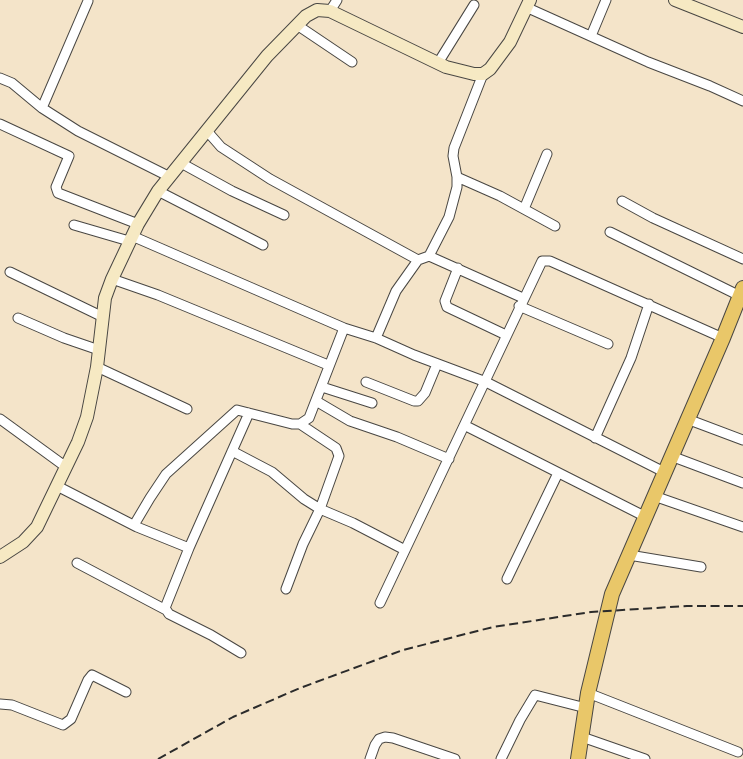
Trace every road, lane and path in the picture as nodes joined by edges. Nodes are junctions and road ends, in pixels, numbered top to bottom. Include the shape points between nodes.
1 (606, 0) edge
2 (675, 0) edge
3 (87, 2) dead end
4 (529, 4) edge
5 (326, 5) edge
6 (474, 5) dead end
7 (297, 25) junction
8 (743, 27) edge
9 (591, 36) junction
10 (352, 62) dead end
11 (438, 63) junction
12 (483, 74) junction
13 (0, 78) edge
14 (743, 101) edge
15 (42, 108) junction
16 (0, 124) edge
17 (207, 131) junction
18 (547, 154) dead end
19 (181, 163) junction
20 (170, 177) junction
21 (457, 177) junction
22 (158, 191) junction
23 (622, 201) dead end
24 (524, 209) junction
25 (284, 215) dead end
26 (138, 224) junction
27 (74, 225) dead end
28 (555, 226) dead end
29 (610, 232) dead end
30 (131, 238) junction
31 (263, 245) dead end
32 (429, 256) junction
33 (743, 259) edge
34 (418, 260) junction
35 (458, 268) junction
36 (10, 272) dead end
37 (112, 279) junction
38 (741, 292) edge
39 (521, 302) junction
40 (649, 304) junction
41 (103, 317) junction
42 (18, 318) dead end
43 (344, 328) junction
44 (506, 335) junction
45 (723, 338) junction
46 (376, 339) junction
47 (608, 344) dead end
48 (99, 350) junction
49 (437, 364) junction
50 (328, 365) junction
51 (97, 367) junction
52 (366, 382) dead end
53 (486, 382) junction
54 (322, 387) junction
55 (316, 401) junction
56 (372, 403) dead end
57 (187, 409) dead end
58 (249, 413) junction
59 (0, 419) edge
60 (687, 419) junction
61 (300, 424) junction
62 (466, 426) junction
63 (595, 438) junction
64 (743, 440) edge
65 (232, 451) junction
66 (671, 456) junction
67 (449, 459) junction
68 (66, 467) junction
69 (664, 472) junction
70 (558, 473) junction
71 (743, 483) edge
72 (57, 486) junction
73 (654, 496) junction
74 (320, 509) junction
75 (646, 517) junction
76 (134, 525) junction
77 (743, 527) edge
78 (189, 548) junction
79 (405, 550) junction
80 (1, 555) edge
81 (629, 555) junction
82 (77, 563) dead end
83 (701, 567) dead end
84 (507, 579) dead end
85 (286, 588) dead end
86 (380, 603) dead end
87 (165, 610) junction
88 (241, 653) dead end
89 (126, 692) dead end
90 (588, 693) junction
91 (0, 704) edge
92 (586, 708) junction
93 (582, 737) junction
94 (738, 752) dead end
95 (370, 759) edge
96 (455, 759) edge
97 (501, 759) edge
98 (578, 759) edge
99 (645, 759) edge

1 - 9 street
2 - 8 street
3 - 15 street
4 - 9 street
4 - 12 street via 497,61
5 - 7 street
5 - 11 street
6 - 11 street
7 - 10 street
7 - 17 street
9 - 14 street
11 - 12 street
12 - 21 street via 454,148
13 - 15 street
15 - 20 street
16 - 26 street via 69,156 56,187 58,193
17 - 19 street
17 - 34 street via 221,147 270,179
18 - 24 street
19 - 20 street
19 - 25 street
20 - 22 street
21 - 24 street
21 - 32 street via 456,195
22 - 26 street
22 - 31 street
23 - 33 street
24 - 28 street
26 - 30 street
27 - 30 street
29 - 38 street
30 - 37 street
30 - 43 street
32 - 34 street
32 - 35 street
34 - 46 street via 396,291
35 - 39 street
35 - 44 street via 445,301 447,307
36 - 41 street
37 - 41 street
37 - 50 street
38 - 45 main road
39 - 40 street via 538,266 546,261
39 - 44 street
39 - 47 street
40 - 45 street
40 - 63 street via 631,358
41 - 48 street
42 - 48 street
43 - 46 street
43 - 50 street
44 - 53 street
45 - 60 main road
46 - 49 street
48 - 51 street
49 - 52 street via 418,401
49 - 53 street
50 - 54 street
51 - 57 street
51 - 68 street via 87,417
53 - 62 street
53 - 63 street
54 - 55 street
54 - 56 street
55 - 61 street via 309,418
55 - 67 street via 350,421
58 - 61 street
58 - 65 street
58 - 76 street via 240,409 233,412 174,467
59 - 68 street
60 - 64 street
60 - 66 main road
61 - 74 street via 338,451
62 - 67 street
62 - 70 street
63 - 69 street
65 - 74 street via 272,472
65 - 78 street
66 - 69 main road
66 - 71 street
67 - 79 street
68 - 72 street
69 - 73 main road
70 - 75 street
70 - 84 street
72 - 76 street
72 - 80 street via 31,535
73 - 75 main road
73 - 77 street
74 - 79 street
74 - 85 street
75 - 81 main road
76 - 78 street
78 - 87 street
79 - 86 street
81 - 83 street
81 - 90 main road via 606,613
82 - 87 street
87 - 88 street
89 - 91 street via 92,675 71,719 63,725
90 - 92 main road
90 - 94 street
92 - 93 main road
92 - 97 street via 535,695
93 - 98 main road
93 - 99 street
95 - 96 street via 379,739 385,737

